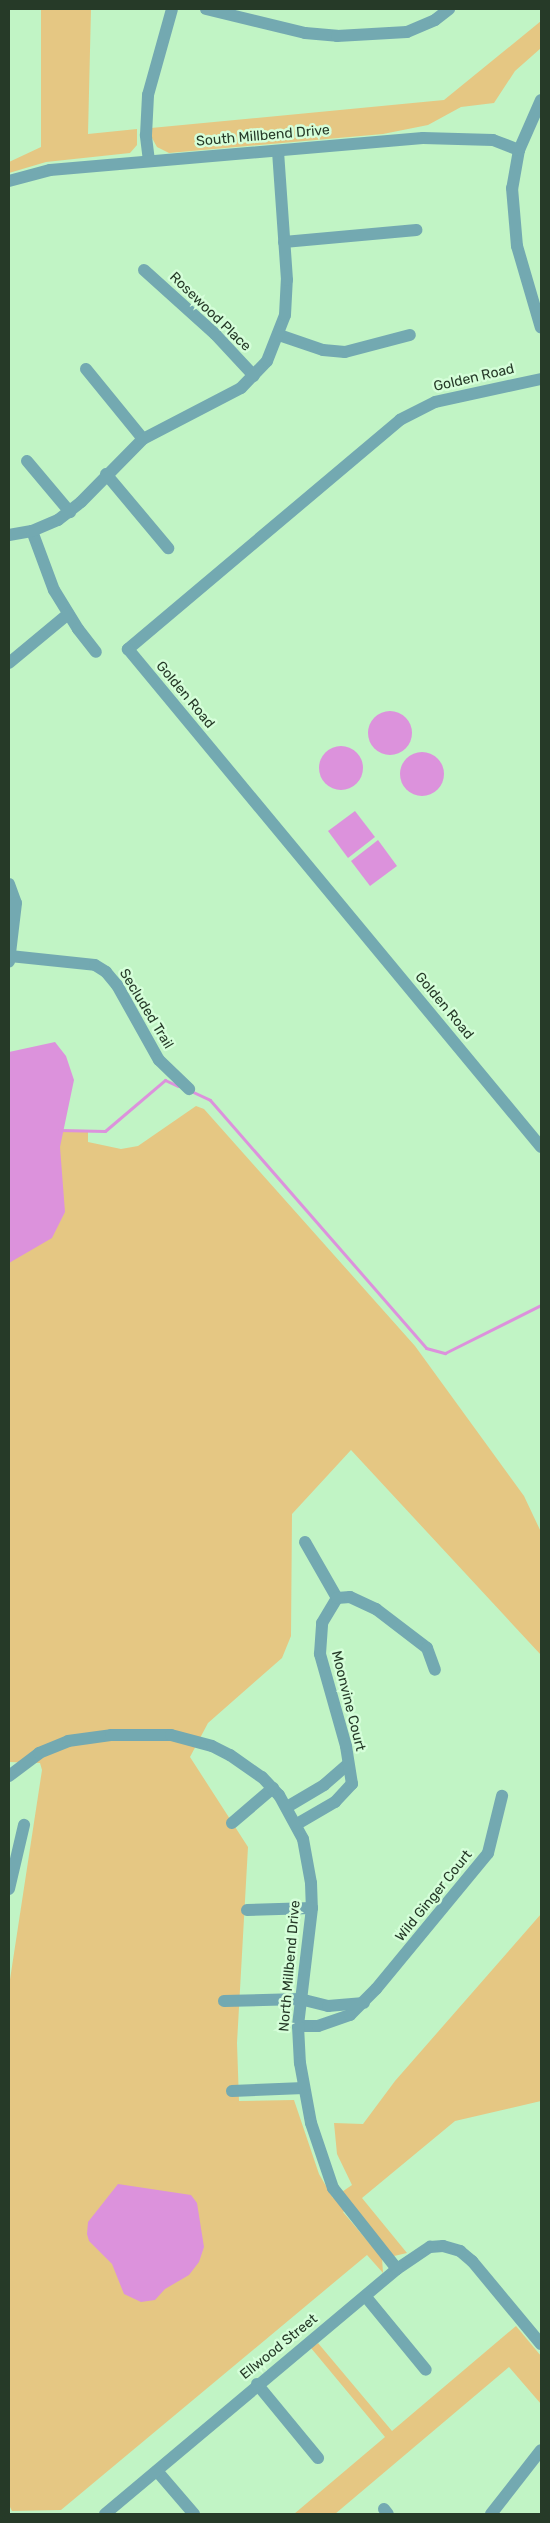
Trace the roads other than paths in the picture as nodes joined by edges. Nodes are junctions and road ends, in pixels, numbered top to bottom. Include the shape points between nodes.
1 (172, 9) edge
2 (206, 9) edge
3 (449, 9) edge
4 (541, 100) edge
5 (519, 150) junction
6 (278, 151) junction
7 (150, 160) junction
8 (9, 181) edge
9 (416, 230) dead end
10 (284, 242) junction
11 (144, 270) dead end
12 (541, 328) edge
13 (279, 335) junction
14 (410, 335) dead end
15 (86, 369) dead end
16 (254, 376) junction
17 (541, 379) edge
18 (143, 439) junction
19 (26, 461) dead end
20 (106, 474) junction
21 (70, 512) junction
22 (32, 531) junction
23 (9, 535) edge
24 (168, 548) dead end
25 (68, 614) junction
26 (96, 652) dead end
27 (9, 663) edge
28 (9, 884) edge
29 (9, 959) edge
30 (188, 1089) dead end
31 (541, 1147) edge
32 (305, 1542) dead end
33 (337, 1598) junction
34 (435, 1670) dead end
35 (347, 1765) junction
36 (9, 1776) edge
37 (273, 1788) junction
38 (502, 1796) dead end
39 (286, 1807) junction
40 (232, 1823) dead end
41 (297, 1824) junction
42 (24, 1825) dead end
43 (9, 1889) edge
44 (312, 1908) junction
45 (247, 1910) dead end
46 (300, 1999) junction
47 (224, 2001) dead end
48 (364, 2002) junction
49 (298, 2026) junction
50 (304, 2088) junction
51 (232, 2091) dead end
52 (397, 2269) junction
53 (366, 2296) junction
54 (541, 2344) edge
55 (426, 2370) dead end
56 (257, 2384) junction
57 (541, 2450) edge
58 (318, 2458) dead end
59 (157, 2471) junction
60 (105, 2514) edge
61 (194, 2514) edge
62 (492, 2514) edge

1 - 7 street via 148,95 146,135
2 - 3 street via 305,33 337,36 407,32 435,20
4 - 5 street
5 - 6 street, South Millbend Drive via 493,140 423,138
5 - 12 street via 512,188 513,214 524,273
6 - 7 street, South Millbend Drive
6 - 10 street
7 - 8 street, South Millbend Drive via 50,170
9 - 10 street
10 - 13 street via 285,306
11 - 16 street, Rosewood Place via 215,334
13 - 14 street via 323,350 345,352
13 - 16 street via 267,361
15 - 18 street
16 - 18 street via 226,398
17 - 31 street, Golden Road via 435,402 400,420 128,650
18 - 20 street
19 - 21 street
20 - 21 street
20 - 24 street
21 - 22 street
22 - 23 street
22 - 25 street via 54,590
25 - 26 street
25 - 27 street
28 - 29 street via 16,902
29 - 30 street, Secluded Trail via 95,965 106,972 117,985 160,1060
32 - 33 street
33 - 34 street via 350,1597 376,1609 427,1648
33 - 35 street, Moonvine Court via 322,1623 320,1654 346,1746
35 - 39 street, Moonvine Court via 324,1785
35 - 41 street, Moonvine Court via 352,1784 335,1802
36 - 37 street, North Millbend Drive via 39,1753 68,1740 111,1735 171,1735 212,1746 230,1755
37 - 39 street, North Millbend Drive
37 - 40 street
38 - 48 street, Wild Ginger Court via 494,1837 483,1860
39 - 41 street, North Millbend Drive
41 - 44 street, North Millbend Drive via 307,1858
42 - 43 street
44 - 45 street
44 - 46 street, North Millbend Drive
46 - 47 street
46 - 48 street via 318,2006
46 - 49 street, North Millbend Drive
48 - 49 street, Wild Ginger Court via 350,2015 332,2023
49 - 50 street, North Millbend Drive
50 - 51 street
50 - 52 street, North Millbend Drive via 311,2123 333,2188
52 - 53 street, Ellwood Street
52 - 54 street, Ellwood Street via 418,2252 443,2246 460,2251
53 - 55 street
53 - 56 street, Ellwood Street
56 - 58 street
56 - 59 street, Ellwood Street
57 - 62 street
59 - 60 street, Ellwood Street
59 - 61 street

